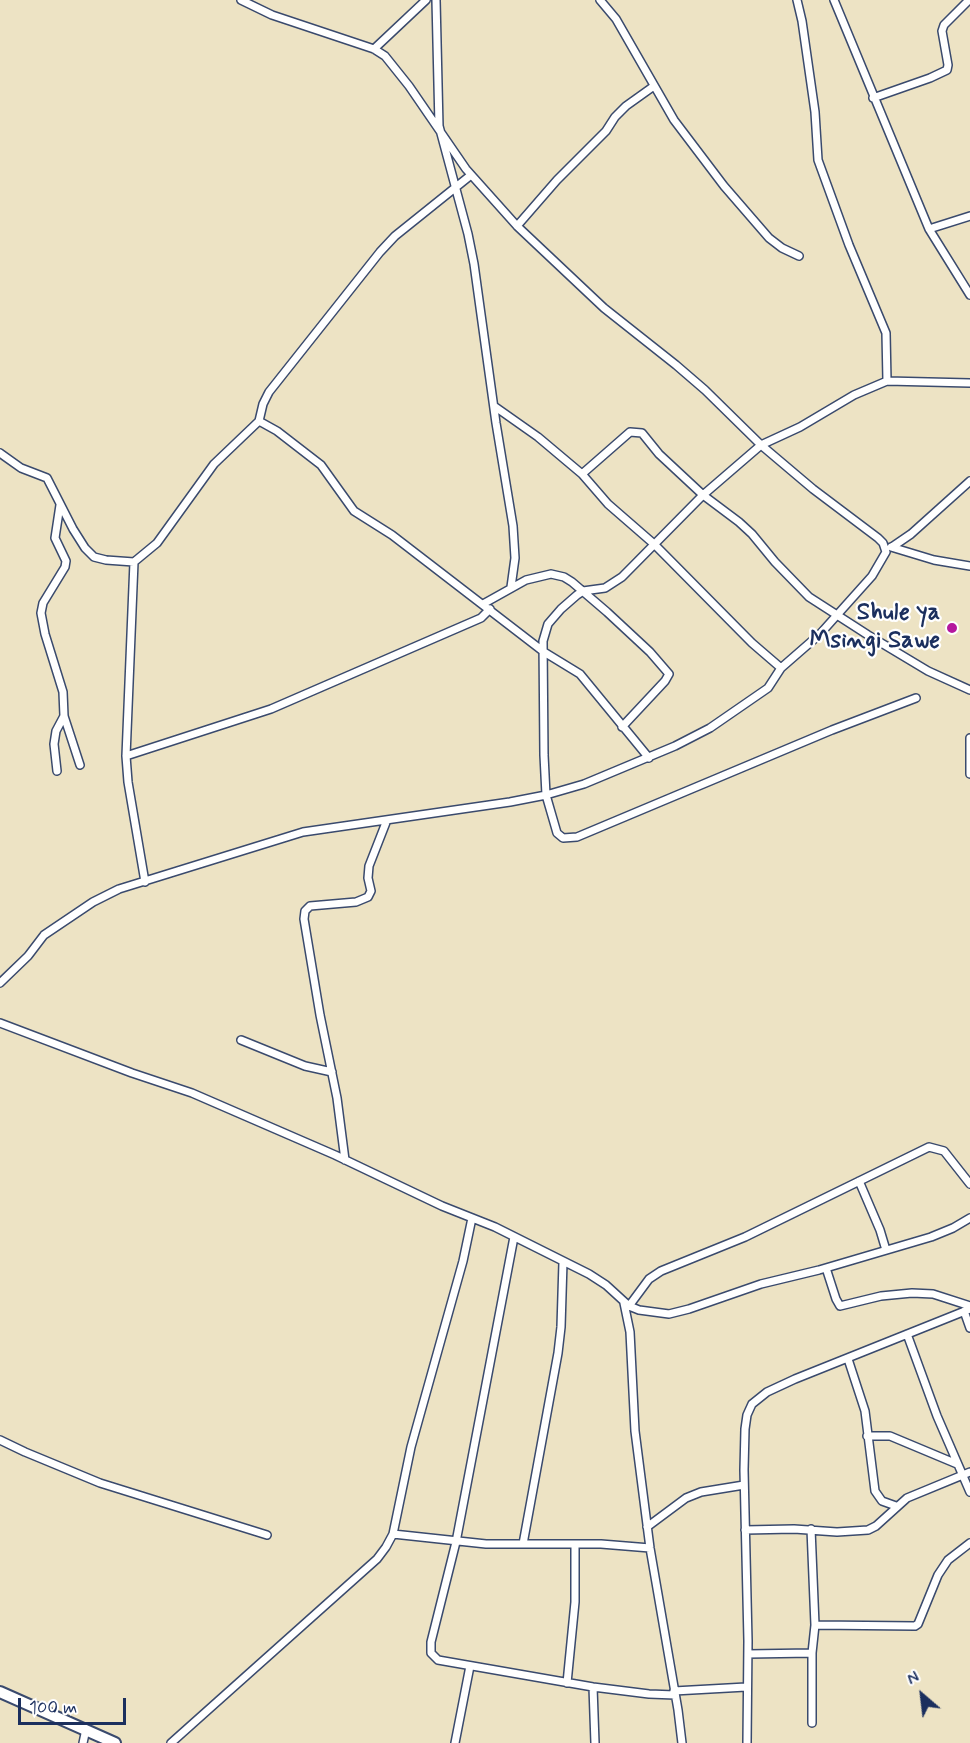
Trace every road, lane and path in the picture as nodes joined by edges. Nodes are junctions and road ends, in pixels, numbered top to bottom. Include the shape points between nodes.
1 (242, 0) edge
2 (426, 0) edge
3 (436, 0) edge
4 (600, 0) edge
5 (797, 0) edge
6 (834, 0) edge
7 (969, 0) edge
8 (374, 49) junction
9 (654, 86) junction
10 (873, 98) junction
11 (439, 126) junction
12 (471, 175) junction
13 (455, 187) junction
14 (970, 216) edge
15 (517, 226) junction
16 (929, 229) junction
17 (799, 256) dead end
18 (970, 295) edge
19 (887, 381) junction
20 (970, 383) edge
21 (494, 406) junction
22 (259, 421) junction
23 (761, 445) junction
24 (0, 453) edge
25 (582, 474) junction
26 (970, 481) edge
27 (703, 495) junction
28 (60, 505) junction
29 (654, 544) junction
30 (888, 547) junction
31 (134, 562) junction
32 (970, 566) edge
33 (511, 587) junction
34 (583, 591) junction
35 (487, 607) junction
36 (837, 615) junction
37 (544, 652) junction
38 (781, 668) junction
39 (970, 690) edge
40 (916, 698) dead end
41 (64, 717) junction
42 (622, 727) junction
43 (970, 738) edge
44 (126, 756) junction
45 (649, 758) junction
46 (80, 765) dead end
47 (57, 771) dead end
48 (970, 774) edge
49 (546, 795) junction
50 (387, 820) junction
51 (146, 882) junction
52 (0, 983) edge
53 (0, 1023) edge
54 (241, 1040) dead end
55 (332, 1072) junction
56 (345, 1160) junction
57 (859, 1181) junction
58 (970, 1184) edge
59 (472, 1218) junction
60 (970, 1218) edge
61 (514, 1237) junction
62 (886, 1250) junction
63 (563, 1262) junction
64 (826, 1268) junction
65 (626, 1303) junction
66 (968, 1309) edge
67 (970, 1328) edge
68 (907, 1334) junction
69 (848, 1359) junction
70 (867, 1436) junction
71 (0, 1440) edge
72 (957, 1464) junction
73 (970, 1472) edge
74 (962, 1475) junction
75 (744, 1485) junction
76 (970, 1492) edge
77 (896, 1506) junction
78 (648, 1527) junction
79 (811, 1529) junction
80 (745, 1530) junction
81 (393, 1534) junction
82 (267, 1535) dead end
83 (456, 1542) junction
84 (970, 1543) edge
85 (523, 1545) junction
86 (576, 1545) junction
87 (650, 1548) junction
88 (815, 1625) junction
89 (812, 1653) junction
90 (748, 1654) junction
91 (470, 1666) junction
92 (567, 1683) junction
93 (592, 1687) junction
94 (746, 1687) junction
95 (0, 1692) edge
96 (675, 1693) junction
97 (812, 1723) dead end
98 (86, 1729) junction
99 (83, 1743) edge
100 (115, 1743) edge
101 (171, 1743) edge
102 (455, 1743) edge
103 (595, 1743) edge
104 (682, 1743) edge
105 (747, 1743) edge

1 - 8 street via 272,15
2 - 8 street
3 - 11 street
4 - 9 street via 616,19
5 - 19 street via 815,112 818,160 886,333
6 - 10 street
7 - 10 street via 942,31 946,70
8 - 11 street via 394,66
9 - 15 street via 615,117
9 - 17 street via 680,129 756,225 782,248
10 - 16 street
11 - 12 street
11 - 13 street
12 - 13 street
12 - 15 street
13 - 21 street via 474,264
13 - 22 street via 380,252 268,392
14 - 16 street
15 - 23 street via 604,308 705,390
16 - 18 street
19 - 20 street
19 - 23 street
21 - 25 street
21 - 33 street via 513,526 515,558
22 - 31 street via 214,464 157,543
22 - 35 street via 321,465 354,511 392,534
23 - 27 street
23 - 30 street
24 - 28 street via 21,468 48,478
25 - 27 street via 636,431
25 - 29 street via 608,504
26 - 30 street via 911,534
27 - 29 street
27 - 36 street via 739,522 809,597
28 - 31 street via 94,557
28 - 41 street via 55,538 65,567 41,613 63,692
29 - 34 street via 613,583
29 - 38 street
30 - 32 street
30 - 36 street via 878,567
31 - 44 street
33 - 34 street via 551,574 564,577
33 - 35 street
34 - 37 street via 548,624
34 - 42 street via 669,674
35 - 37 street
35 - 44 street via 481,618 271,709
36 - 38 street
36 - 39 street via 928,670
37 - 42 street via 580,674
37 - 49 street
38 - 45 street via 768,688 745,705 710,728
40 - 49 street via 577,837 563,838 557,833
41 - 46 street
41 - 47 street via 54,744
42 - 45 street
43 - 48 street
44 - 51 street
45 - 49 street
49 - 50 street
50 - 51 street via 303,832
50 - 55 street via 369,866 368,897 356,902 310,906 305,912
51 - 52 street via 93,902 58,925
53 - 56 street via 192,1093
54 - 55 street via 305,1066
55 - 56 street
56 - 59 street
57 - 58 street via 929,1147 944,1151
57 - 62 street
57 - 65 street via 745,1238 661,1270
59 - 61 street
59 - 81 street via 411,1447
60 - 62 street via 931,1237
61 - 63 street
61 - 83 street
62 - 64 street
63 - 65 street via 606,1285
63 - 85 street via 558,1353
64 - 65 street via 669,1314 639,1310
64 - 66 street via 840,1306 912,1293 933,1294
65 - 78 street via 635,1431
66 - 67 street
66 - 68 street
68 - 69 street
68 - 72 street
69 - 70 street via 863,1402
69 - 75 street via 767,1392 752,1404 745,1429
70 - 72 street via 890,1436
70 - 77 street via 875,1491 882,1501
71 - 82 street via 100,1483
72 - 74 street
73 - 74 street
74 - 76 street
74 - 77 street via 918,1492
75 - 78 street via 686,1498
75 - 80 street
77 - 79 street via 868,1530
78 - 87 street
79 - 80 street
79 - 88 street
80 - 90 street
81 - 83 street
81 - 101 street via 377,1559
83 - 85 street
83 - 91 street via 431,1653 438,1660
84 - 88 street via 948,1560 938,1575 915,1626
85 - 86 street
86 - 87 street
86 - 92 street
87 - 96 street
88 - 89 street
89 - 90 street
89 - 97 street
90 - 94 street
91 - 92 street
91 - 102 street
92 - 93 street
93 - 96 street
93 - 103 street
94 - 96 street
94 - 105 street
95 - 98 street
96 - 104 street
98 - 99 street
98 - 100 street

